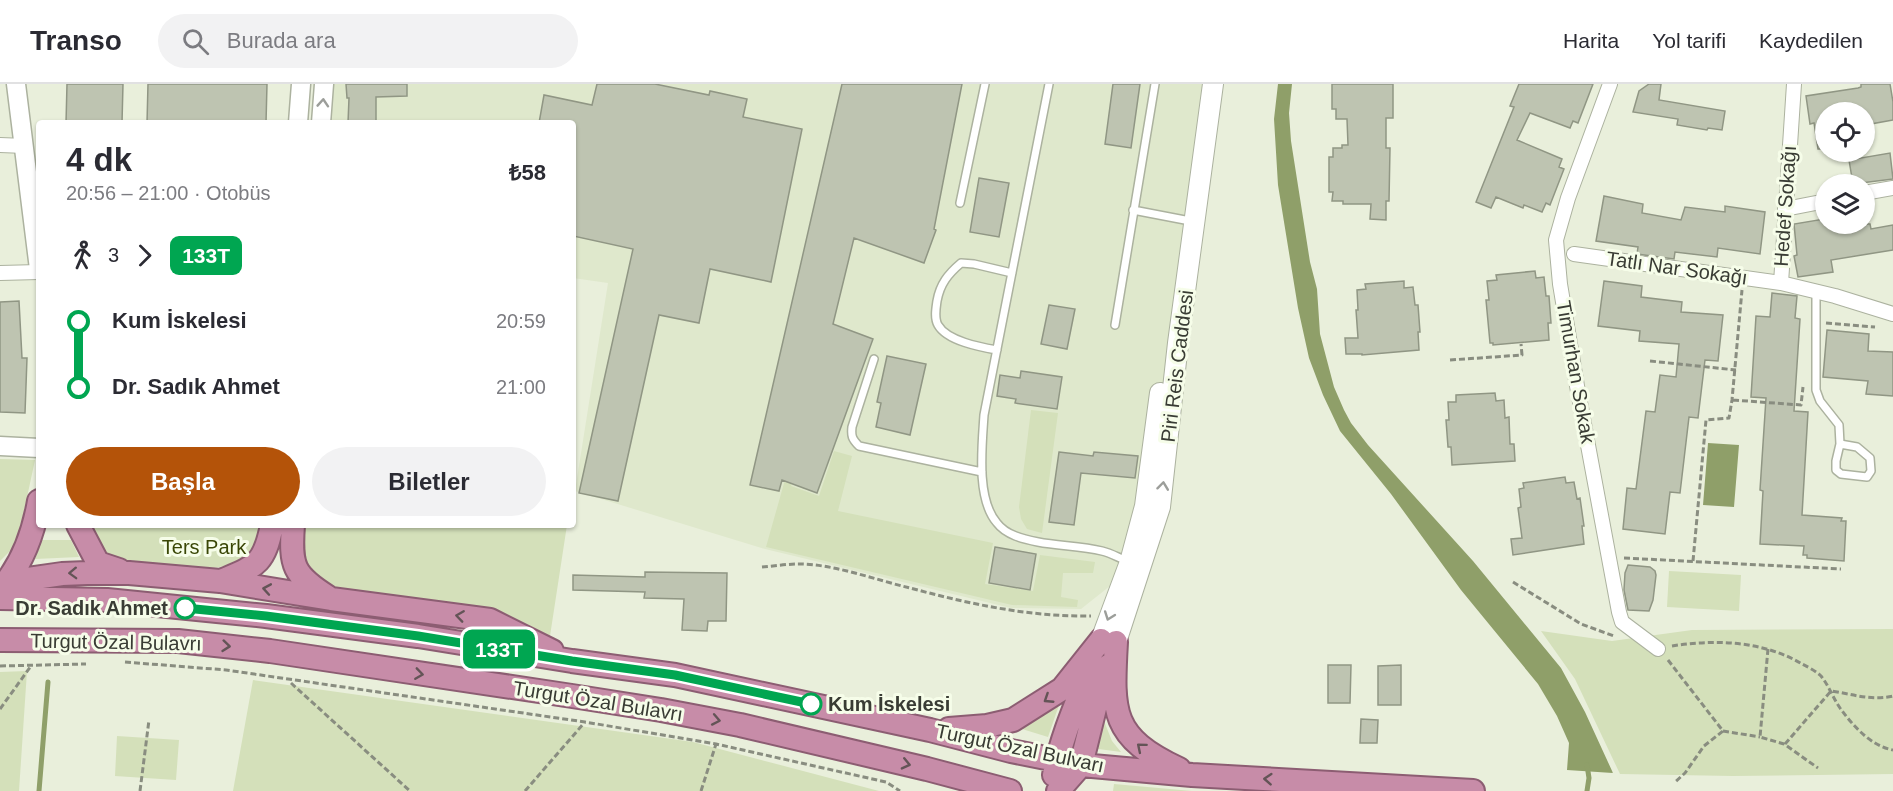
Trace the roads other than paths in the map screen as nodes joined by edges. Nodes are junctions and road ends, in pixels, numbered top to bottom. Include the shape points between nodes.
1 (16, 84) edge
2 (301, 84) edge
3 (324, 84) edge
4 (985, 84) edge
5 (1049, 84) edge
6 (1155, 84) edge
7 (1203, 84) edge
8 (1213, 84) edge
9 (1610, 84) edge
10 (1794, 84) edge
11 (298, 120) edge
12 (321, 120) edge
13 (0, 145) edge
14 (30, 149) edge
15 (1893, 188) edge
16 (1875, 192) edge
17 (960, 203) dead end
18 (1815, 203) edge
19 (1785, 208) junction
20 (1133, 210) junction
21 (1185, 220) junction
22 (36, 230) edge
23 (1574, 254) dead end
24 (36, 270) edge
25 (0, 273) edge
26 (1012, 273) junction
27 (1781, 283) junction
28 (1816, 291) junction
29 (1893, 314) edge
30 (1115, 326) dead end
31 (997, 350) junction
32 (874, 359) dead end
33 (1840, 444) junction
34 (0, 446) edge
35 (36, 448) edge
36 (982, 472) junction
37 (36, 513) edge
38 (80, 528) edge
39 (271, 528) edge
40 (293, 528) edge
41 (1130, 562) junction
42 (129, 573) junction
43 (220, 581) junction
44 (2, 588) edge
45 (331, 599) junction
46 (0, 640) edge
47 (1108, 641) junction
48 (1658, 649) road end
49 (572, 661) junction
50 (930, 730) junction
51 (1057, 760) junction
52 (1081, 765) junction
53 (1192, 775) junction
54 (1010, 791) edge
55 (1052, 791) edge
56 (1058, 791) edge
57 (1473, 791) edge

1 - 14 street
2 - 11 street
12 -> 3 street
4 - 17 lane
5 - 26 lane
6 - 20 lane
7 - 21 main road, Piri Reis Caddesi
47 -> 8 main road, Piri Reis Caddesi via 1160,507
9 - 48 street, Timurhan Sokak via 1556,240 1560,284 1619,612 1622,622
10 - 19 street, Hedef Sokağı
13 - 14 street
14 - 22 street
15 - 16 street
18 - 19 street
19 - 27 street, Hedef Sokağı
20 - 21 lane
20 - 30 lane
21 - 41 main road, Piri Reis Caddesi via 1145,506
23 - 27 street, Tatlı Nar Sokağı
24 - 25 street
26 - 31 lane
26 - 31 lane via 961,263 939,289 935,309 937,324 945,333
27 - 28 street, Hedef Sokağı
28 - 29 street, Hedef Sokağı
28 - 33 lane via 1816,390 1839,425
31 - 36 lane via 984,416
32 - 36 lane via 852,427 854,441 859,446
33 - 33 lane via 1836,470 1867,477 1871,471 1870,458 1857,447
34 - 35 street
36 - 41 lane via 991,515 1004,530 1023,539 1104,552
37 - 44 highway via 19,565
38 - 42 highway via 98,563
39 - 43 highway via 268,547 258,562
40 - 45 highway via 291,550 295,567 309,585
41 -> 47 main road, Piri Reis Caddesi via 1109,615
42 - 43 highway
42 -> 44 highway via 62,574
45 -> 43 highway
44 - 49 highway, Turgut Özal Bulvarı via 266,616
49 -> 45 highway via 490,620
46 -> 54 highway, Turgut Özal Bulavrı via 178,641 560,694 740,725
47 -> 50 highway via 1062,689 1012,720
47 - 51 highway via 1070,722
47 - 52 highway
53 -> 47 highway via 1157,759 1128,735 1117,712
49 - 50 highway, Turgut Özal Bulvarı via 675,675
50 - 51 highway, Turgut Özal Bulvarı
51 - 52 highway, Turgut Özal Bulvarı
51 - 55 highway
52 - 53 highway, Turgut Özal Bulvarı
52 - 56 highway
57 -> 53 highway, Turgut Özal Bulvarı

